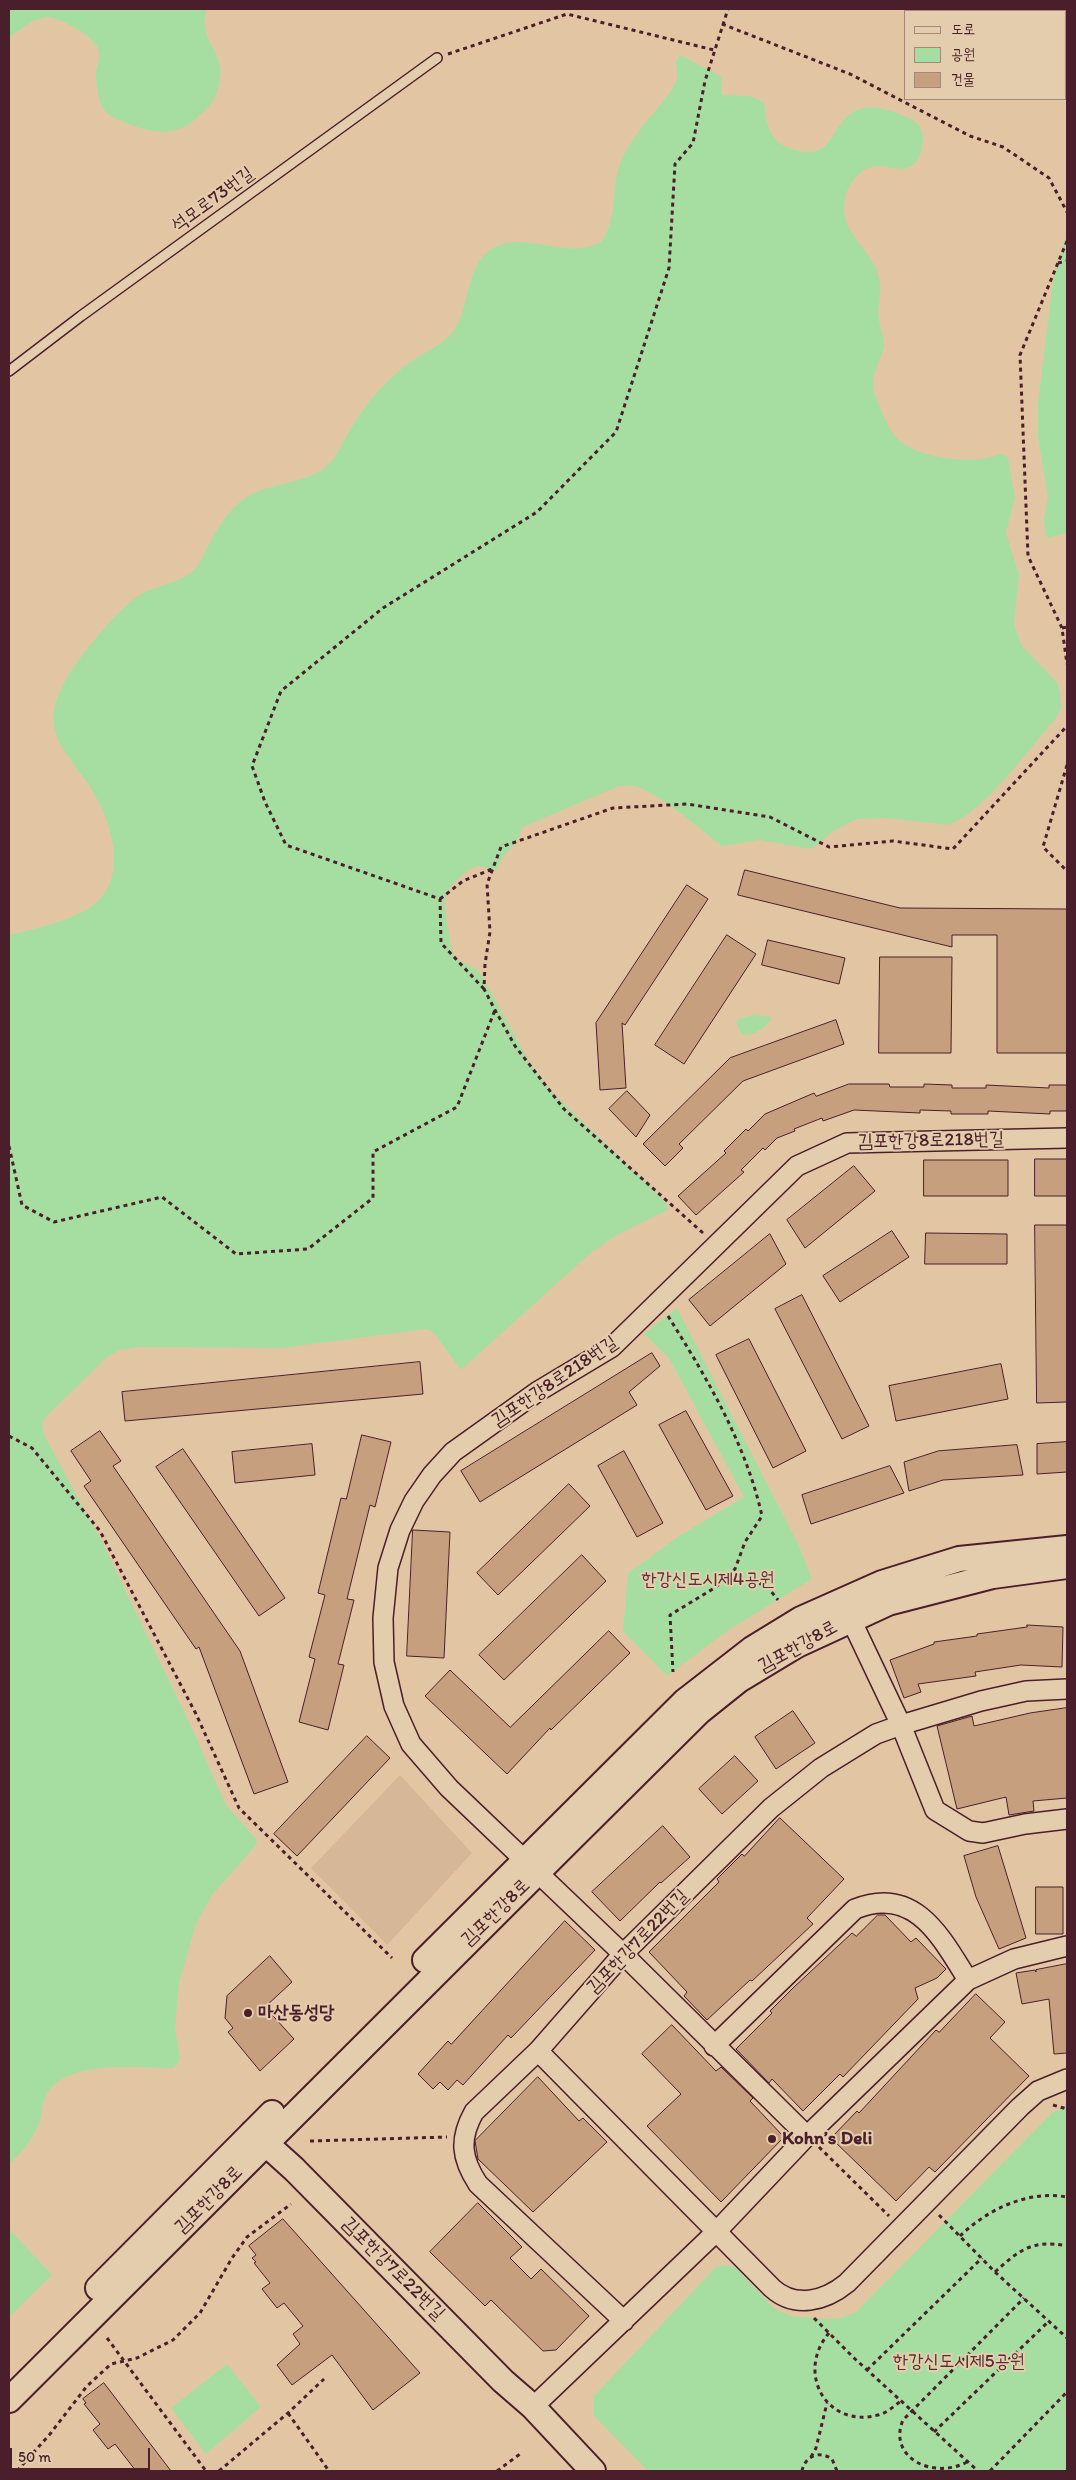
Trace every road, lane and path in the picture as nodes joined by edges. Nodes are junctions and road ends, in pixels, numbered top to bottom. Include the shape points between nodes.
1 (728, 9) edge
2 (722, 24) junction
3 (714, 50) junction
4 (437, 58) joint
5 (1067, 212) edge
6 (1067, 241) edge
7 (1067, 261) edge
8 (1058, 263) junction
9 (9, 371) edge
10 (1067, 627) edge
11 (1062, 628) junction
12 (1067, 664) edge
13 (1067, 726) edge
14 (1067, 765) edge
15 (492, 868) junction
16 (1067, 872) edge
17 (440, 899) junction
18 (484, 989) junction
19 (495, 1010) junction
20 (1067, 1138) edge
21 (9, 1146) edge
22 (704, 1233) dead end
23 (667, 1315) dead end
24 (9, 1436) edge
25 (1067, 1548) edge
26 (1067, 1566) edge
27 (728, 1576) junction
28 (778, 1600) dead end
29 (846, 1609) junction
30 (673, 1672) dead end
31 (1067, 1688) edge
32 (901, 1725) junction
33 (1067, 1819) edge
34 (531, 1866) junction
35 (1067, 1946) edge
36 (623, 1954) junction
37 (392, 1958) dead end
38 (968, 1980) junction
39 (714, 2046) junction
40 (538, 2051) junction
41 (1067, 2079) edge
42 (1047, 2101) dead end
43 (1067, 2108) edge
44 (464, 2136) junction
45 (259, 2137) junction
46 (811, 2140) junction
47 (310, 2141) dead end
48 (1067, 2197) edge
49 (291, 2204) dead end
50 (934, 2210) dead end
51 (893, 2220) dead end
52 (716, 2232) junction
53 (960, 2236) junction
54 (1067, 2246) edge
55 (982, 2258) junction
56 (996, 2272) junction
57 (1024, 2298) junction
58 (808, 2311) dead end
59 (624, 2321) junction
60 (1049, 2321) junction
61 (829, 2333) junction
62 (107, 2338) dead end
63 (1067, 2338) edge
64 (124, 2361) junction
65 (868, 2370) junction
66 (9, 2378) edge
67 (324, 2379) dead end
68 (1067, 2392) edge
69 (9, 2400) edge
70 (901, 2401) junction
71 (827, 2403) junction
72 (533, 2407) junction
73 (912, 2411) junction
74 (288, 2413) junction
75 (934, 2432) junction
76 (520, 2454) dead end
77 (811, 2457) junction
78 (967, 2462) junction
79 (17, 2471) edge
80 (206, 2471) edge
81 (219, 2471) edge
82 (329, 2471) edge
83 (498, 2471) edge
84 (593, 2471) edge
85 (802, 2471) edge
86 (837, 2471) edge
87 (978, 2471) edge
88 (990, 2471) edge

1 - 2 path
2 - 3 path
2 - 5 path via 850,74 970,136 1003,147 1048,178
3 - 4 path via 567,14
3 - 17 path via 692,144 675,164 670,268 616,432 537,512 383,608 280,691 252,766 286,845
4 - 9 lane, 석모로73번길
6 - 8 path
7 - 8 path
8 - 11 path via 1020,355 1028,556
10 - 11 path
11 - 12 path
13 - 15 path via 953,849 893,842 829,847 770,817 686,804 613,808 501,846
14 - 16 path via 1043,847
15 - 17 path via 463,881
15 - 18 path via 487,884 490,932
17 - 18 path via 441,943
18 - 19 path
19 - 21 path via 457,1107 373,1152 373,1198 308,1249 236,1254 162,1197 54,1222 22,1206
19 - 22 path via 515,1046 564,1109
20 - 34 street, 김포한강8로218번길 via 847,1143 797,1166 612,1347 530,1398 453,1452 432,1474 400,1530 388,1568 383,1618 384,1662 394,1706 411,1744 450,1788
23 - 27 path via 709,1382 755,1486 762,1516 745,1542 736,1569
24 - 37 path via 32,1448 100,1531 196,1714 239,1808
25 - 29 street, 김포한강8로 via 959,1559 882,1582
26 - 29 street, 김포한강8로 via 992,1576 888,1603
27 - 28 path via 766,1584
27 - 30 path via 670,1615
29 - 32 street
29 - 34 street, 김포한강8로 via 801,1619 752,1649 685,1700
31 - 32 street, 김포한강7로22번길 via 1026,1691 981,1701
32 - 33 street via 935,1810 953,1823 969,1831 984,1833
32 - 36 street, 김포한강7로22번길 via 876,1734 820,1768 771,1808
34 - 36 street, 김포한강8로218번길
34 - 45 street, 김포한강8로
35 - 38 street via 1014,1959
36 - 39 street, 김포한강8로218번길
36 - 40 street, 김포한강7로22번길
38 - 39 street via 928,1921 907,1907 868,1904 855,1909
38 - 46 street
39 - 46 street, 김포한강8로218번길
40 - 44 street, 김포한강7로22번길 via 474,2112
40 - 52 street
41 - 52 street via 1038,2091 1020,2107 833,2295 804,2301 778,2294
42 - 43 path via 1056,2107
44 - 47 path
44 - 59 street, 김포한강7로22번길 via 468,2168 478,2184
45 - 66 street, 김포한강8로
45 - 69 street, 김포한강8로
45 - 72 street, 김포한강7로22번길 via 503,2382
46 - 51 path
46 - 52 street
48 - 53 path via 1050,2194 1022,2199 997,2209
49 - 64 path via 247,2237 200,2313 173,2340
50 - 53 path
52 - 59 street
53 - 55 path
54 - 56 path via 1033,2245 1014,2255
55 - 56 path
55 - 65 path
56 - 57 path
57 - 60 path
57 - 73 path
58 - 61 path
59 - 72 street
60 - 63 path
60 - 75 path
61 - 65 path
61 - 71 path via 821,2343 815,2362 818,2388
62 - 64 path
64 - 79 path via 111,2364 87,2386
64 - 80 path
65 - 70 path
67 - 74 path
68 - 88 path
70 - 71 path via 879,2415 868,2416 843,2412
70 - 73 path
71 - 77 path
72 - 84 street, 김포한강7로22번길
73 - 75 path
73 - 78 path via 903,2420 899,2437 922,2468 944,2470
74 - 81 path
74 - 82 path
75 - 78 path
76 - 83 path
77 - 85 path
77 - 86 path via 816,2454 827,2456
78 - 87 path

